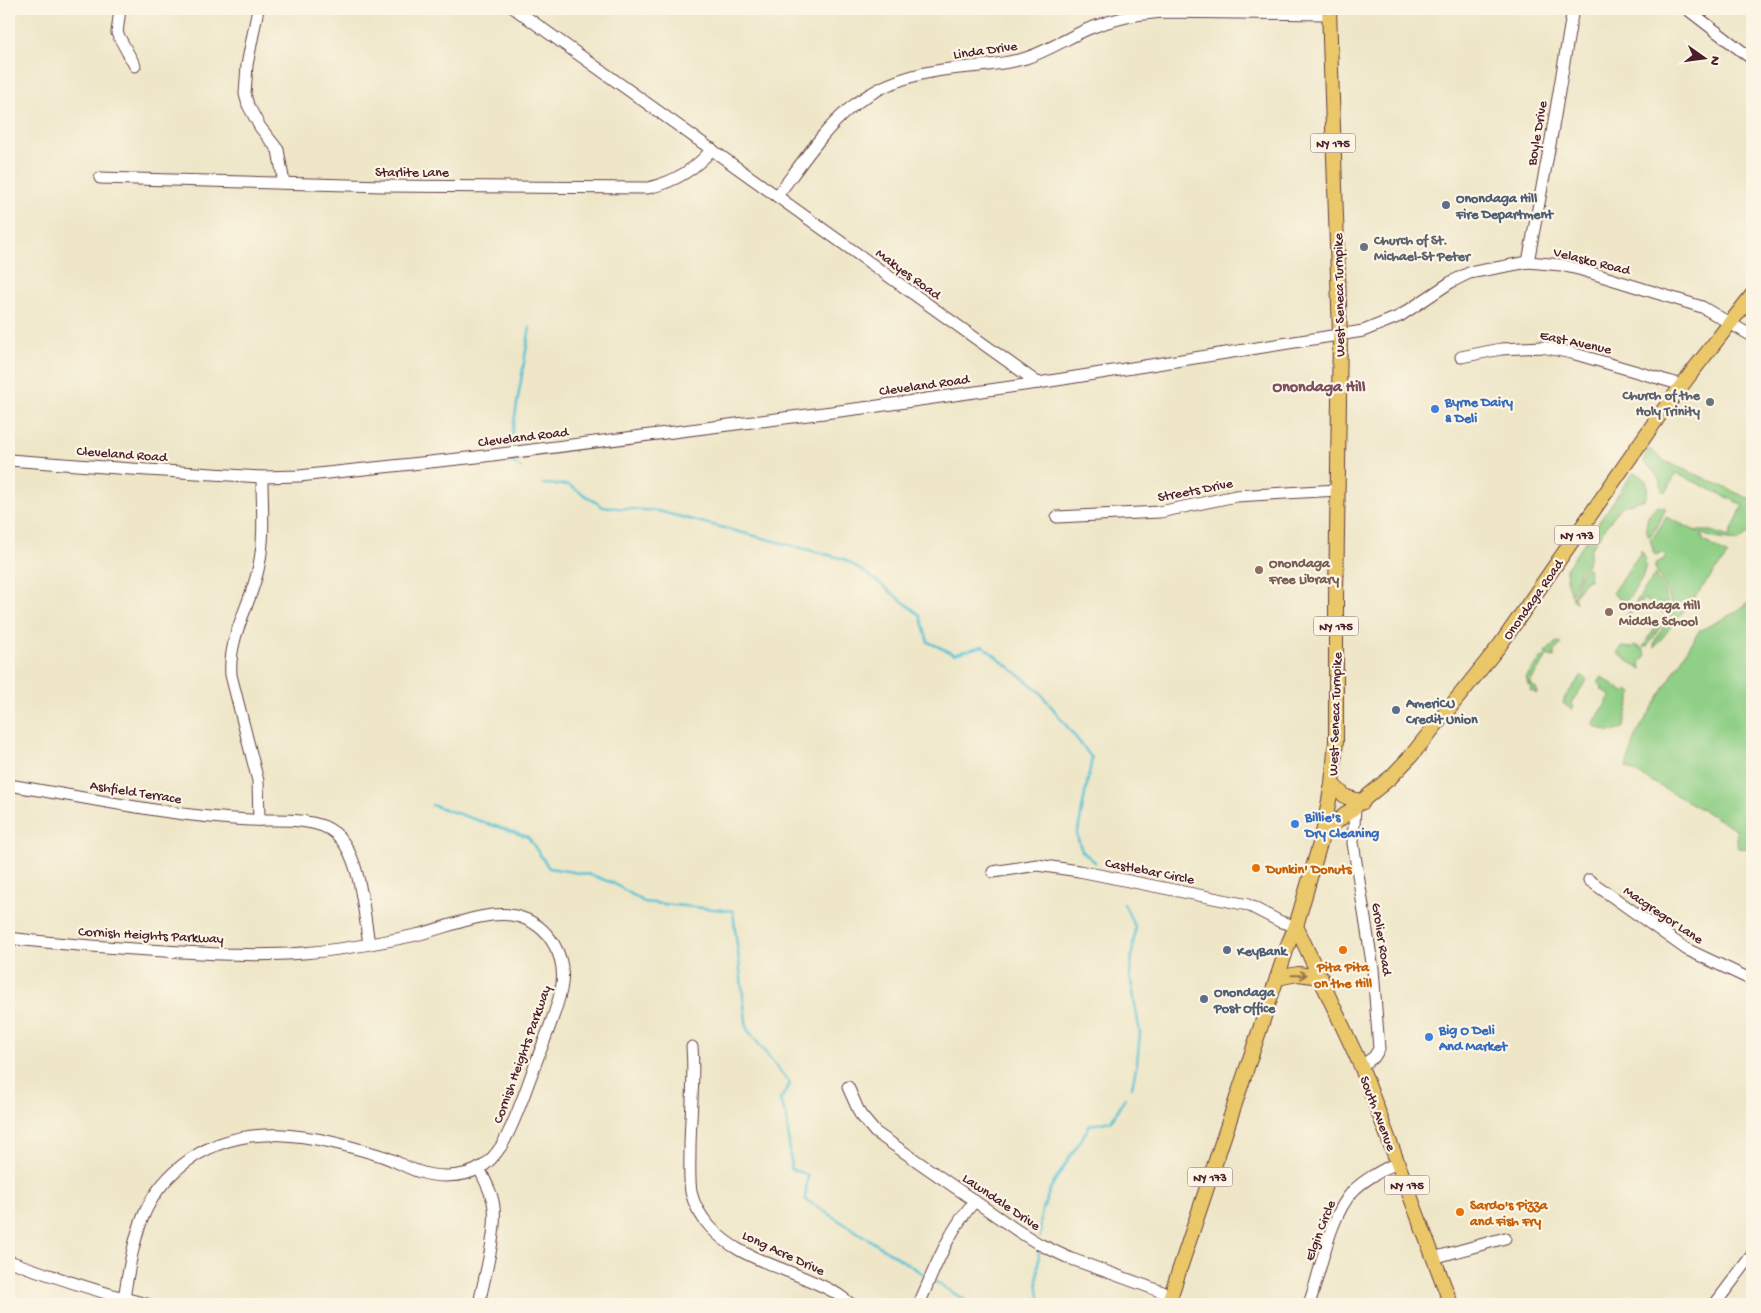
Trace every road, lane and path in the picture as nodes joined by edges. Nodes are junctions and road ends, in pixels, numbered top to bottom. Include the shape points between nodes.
1 (120, 9) edge
2 (258, 9) edge
3 (515, 9) edge
4 (1573, 9) edge
5 (1687, 9) edge
6 (1329, 11) edge
7 (1752, 59) edge
8 (135, 66) dead end
9 (712, 149) junction
10 (100, 178) dead end
11 (284, 183) junction
12 (777, 196) junction
13 (1528, 262) junction
14 (1752, 295) edge
15 (1730, 324) junction
16 (1340, 334) junction
17 (1752, 336) edge
18 (1461, 356) dead end
19 (1038, 383) junction
20 (1682, 385) junction
21 (9, 460) edge
22 (262, 477) junction
23 (1338, 490) junction
24 (1057, 518) dead end
25 (1332, 784) junction
26 (9, 785) edge
27 (1359, 805) junction
28 (259, 820) junction
29 (1324, 833) junction
30 (993, 872) dead end
31 (1588, 880) dead end
32 (1296, 926) junction
33 (9, 938) edge
34 (369, 943) junction
35 (1321, 977) junction
36 (1277, 978) junction
37 (1752, 980) edge
38 (692, 1047) dead end
39 (1361, 1066) junction
40 (848, 1087) dead end
41 (1398, 1162) junction
42 (479, 1168) junction
43 (975, 1201) junction
44 (1505, 1238) dead end
45 (1752, 1255) edge
46 (1433, 1258) junction
47 (9, 1260) edge
48 (1169, 1300) edge
49 (123, 1301) edge
50 (147, 1304) edge
51 (479, 1304) edge
52 (851, 1304) edge
53 (919, 1304) edge
54 (1309, 1304) edge
55 (1451, 1304) edge
56 (1715, 1304) edge

1 - 8 street via 117,32
2 - 11 street via 247,64 245,94 260,126 278,150
3 - 9 street, Makyes Road
4 - 13 street, Boyle Drive
5 - 7 street
6 - 12 street, Linda Drive via 1136,14 1117,18 1018,61 918,74 893,82 863,98 839,117
6 - 16 main road, West Seneca Turnpike / NY 175
9 - 11 street, Starlite Lane via 681,177 648,188
9 - 12 street, Makyes Road
10 - 11 street, Starlite Lane
12 - 19 street, Makyes Road
13 - 15 street, Velasko Road via 1561,264 1702,306
13 - 16 street, Velasko Road via 1469,273 1400,316 1364,331
14 - 15 main road, Onondaga Road / NY 173
15 - 17 street, Velasko Road
15 - 20 main road, Onondaga Road / NY 173
16 - 19 street
16 - 23 main road, West Seneca Turnpike / NY 175
18 - 20 street, East Avenue via 1501,349 1542,347
19 - 22 street, Cleveland Road via 477,457
20 - 27 main road, Onondaga Road / NY 173 via 1500,645 1411,756
21 - 22 street, Cleveland Road
22 - 28 street via 260,564 234,637 230,660 258,781
23 - 24 street, Streets Drive via 1236,496 1160,512
23 - 25 main road, West Seneca Turnpike / NY 175 via 1336,741
25 - 27 main road
25 - 29 main road, West Seneca Turnpike / NY 175
26 - 28 street, Ashfield Terrace via 169,813
27 - 29 main road, Onondaga Road / NY 173
27 - 39 street, Grolier Road via 1353,842 1374,969 1379,1049
28 - 34 street, Ashfield Terrace via 307,822 325,827 344,842 355,863
29 - 32 main road, West Seneca Turnpike / NY 173
30 - 32 street, Castlebar Circle via 1037,865 1079,871 1248,905
31 - 37 street, Macgregor Lane via 1686,949
32 - 35 main road, South Avenue / NY 175
32 - 36 main road, West Seneca Turnpike / NY 173
33 - 34 street, Cornish Heights Parkway via 181,952 252,954 301,953
34 - 42 street, Cornish Heights Parkway via 416,935 497,914 534,923 551,939 561,961 563,978 558,1005 513,1122 495,1154
36 -> 35 main road via 1298,974
35 - 39 main road, South Avenue / NY 175
36 - 48 main road, West Seneca Turnpike / NY 173
38 - 52 street, Long Acre Drive via 690,1175 692,1193 701,1214 711,1228 741,1251 834,1291
39 - 41 main road, South Avenue / NY 175
40 - 43 street, Lawndale Drive via 860,1114 875,1132
41 - 46 main road, South Avenue / NY 175
41 - 54 street, Elgin Circle via 1364,1181 1340,1211
42 - 49 street, Cornish Heights Parkway via 453,1175 435,1175 418,1172 388,1158 342,1144 311,1138 279,1135 228,1140 192,1158 152,1197 132,1254
42 - 51 street via 494,1208 493,1235
43 - 48 street, Lawndale Drive via 1039,1244
43 - 53 street via 946,1242
44 - 46 street
45 - 56 street
46 - 55 main road, South Avenue / NY 175
47 - 49 street
49 - 50 street

